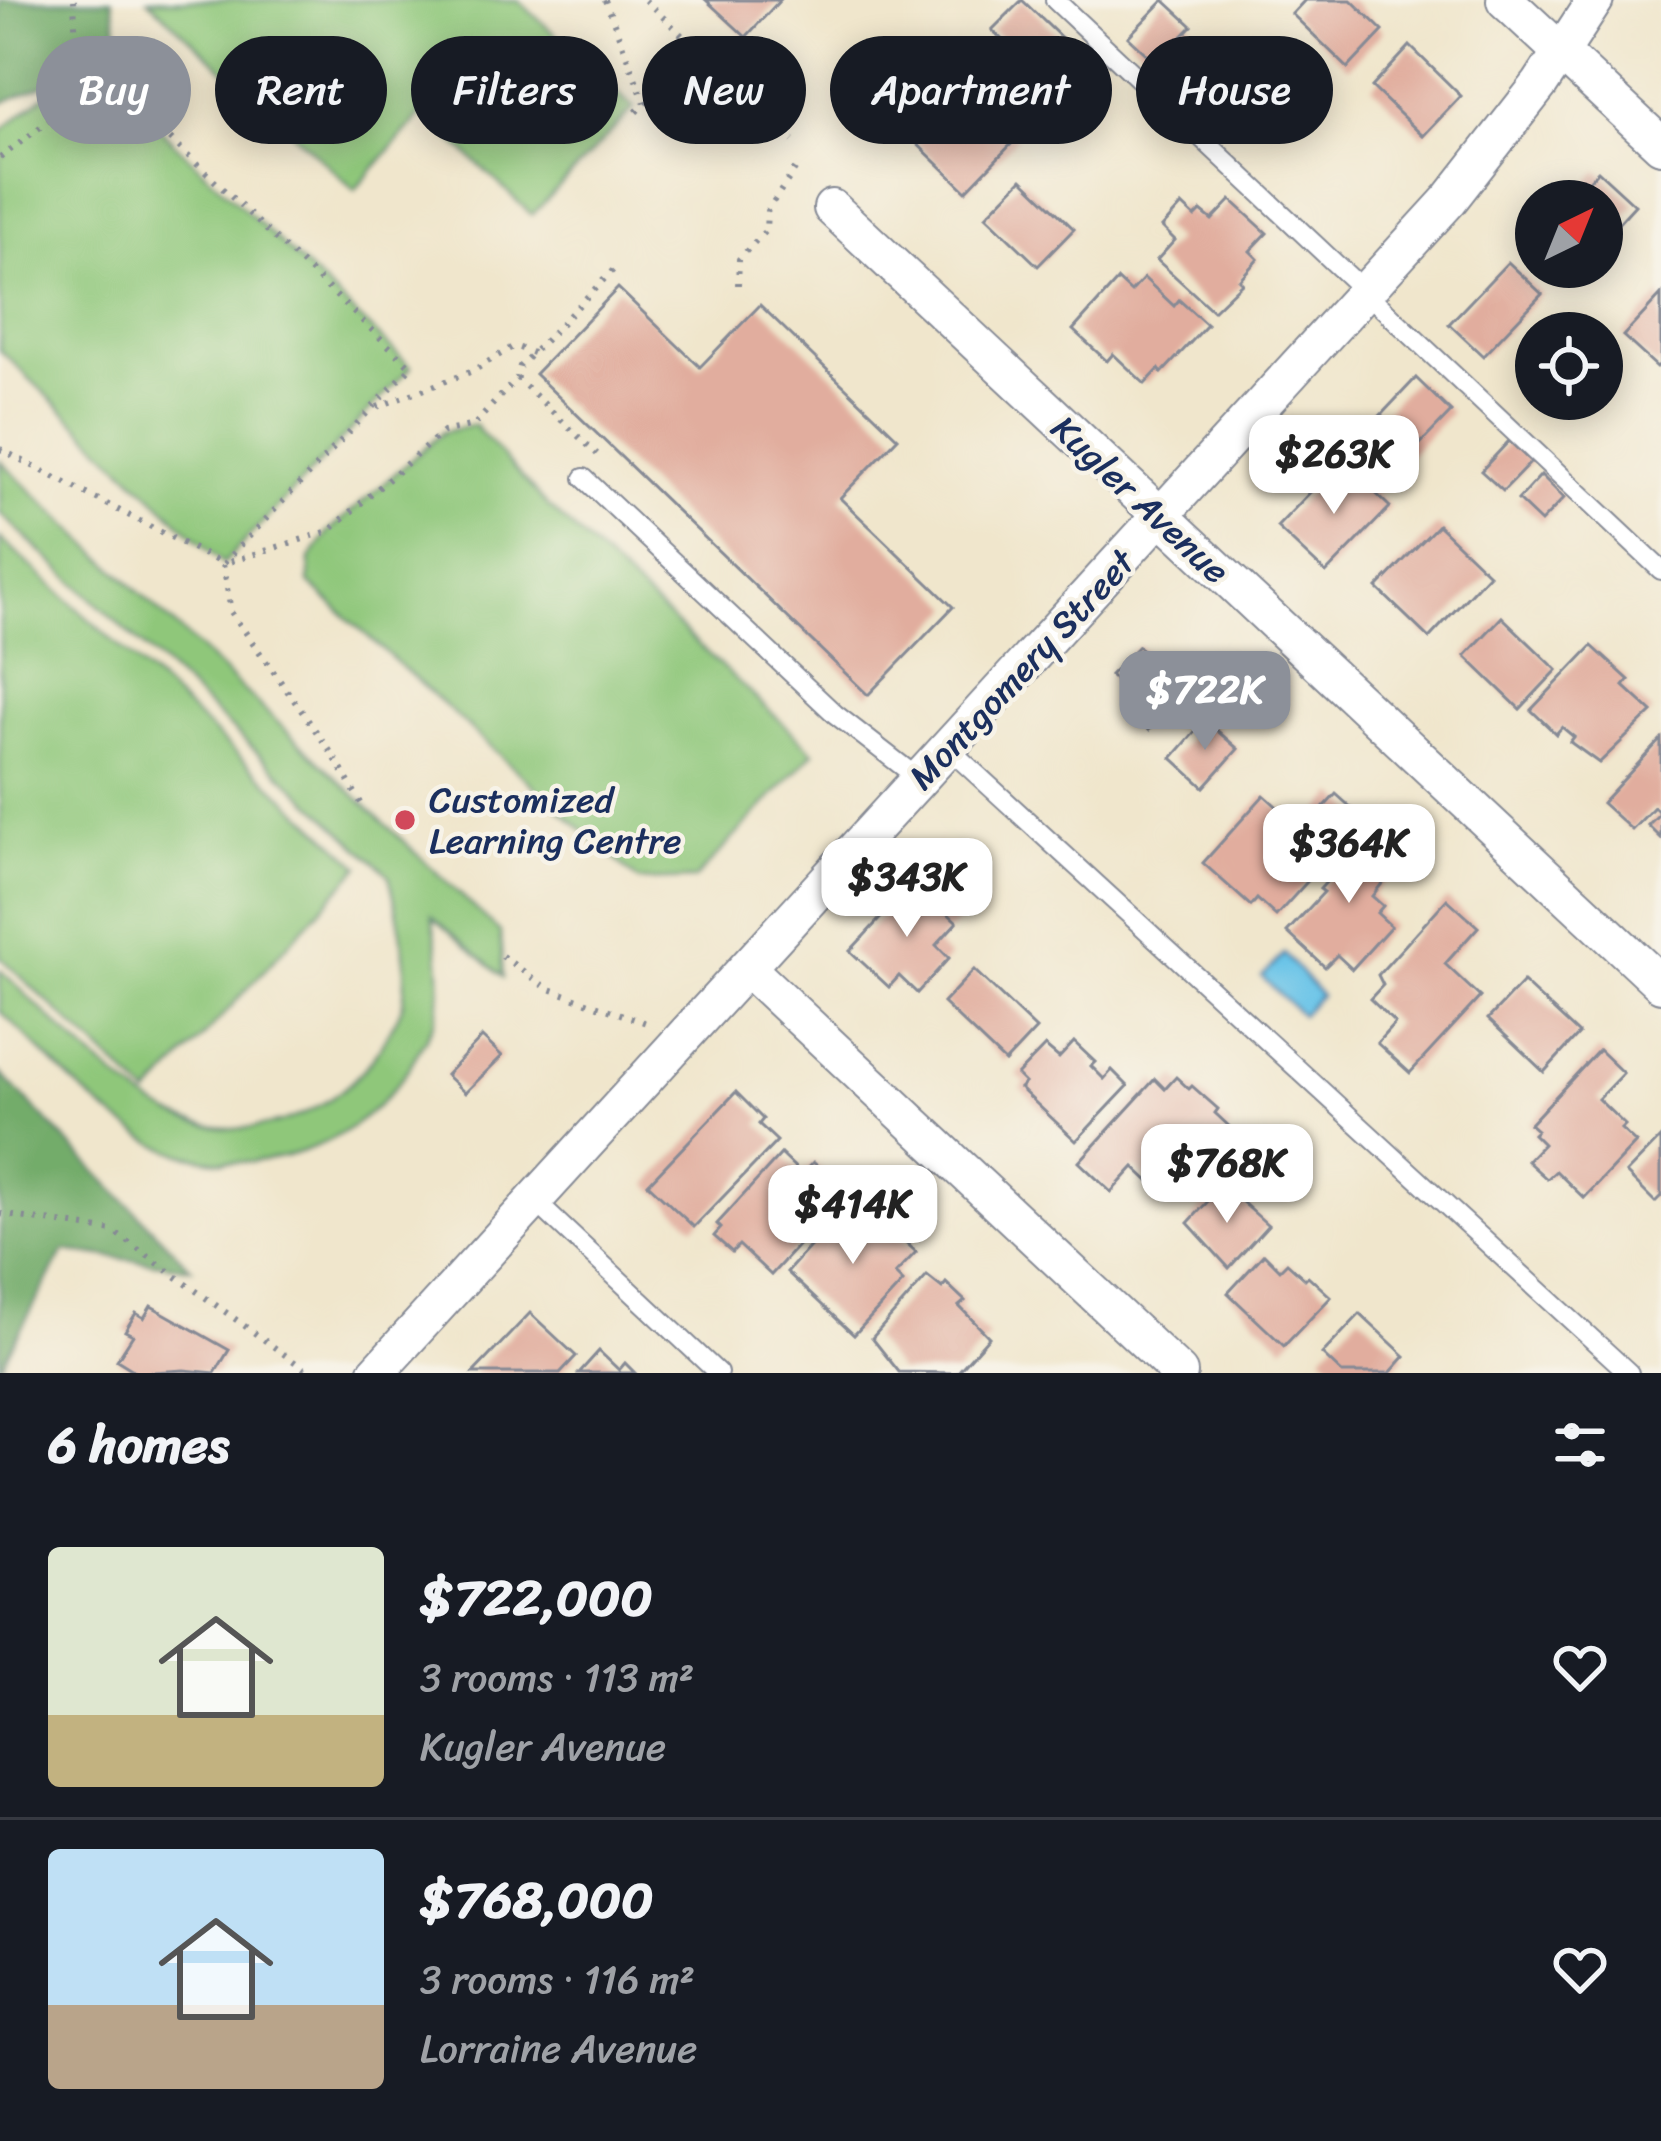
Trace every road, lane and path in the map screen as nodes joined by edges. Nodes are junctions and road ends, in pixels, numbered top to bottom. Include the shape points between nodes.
1 (74, 0) edge
2 (605, 0) edge
3 (645, 0) edge
4 (1054, 0) edge
5 (1505, 0) edge
6 (1594, 0) edge
7 (683, 36) edge
8 (1560, 53) junction
9 (636, 112) dead end
10 (176, 144) edge
11 (1661, 145) edge
12 (0, 158) edge
13 (796, 168) dead end
14 (832, 208) dead end
15 (619, 264) dead end
16 (738, 285) dead end
17 (1364, 294) junction
18 (533, 352) junction
19 (370, 409) junction
20 (0, 449) edge
21 (584, 478) dead end
22 (1161, 517) junction
23 (223, 564) junction
24 (1661, 570) edge
25 (948, 748) junction
26 (919, 779) junction
27 (361, 803) dead end
28 (502, 956) dead end
29 (747, 968) junction
30 (1661, 984) edge
31 (681, 1043) junction
32 (534, 1200) junction
33 (0, 1214) edge
34 (310, 1373) edge
35 (376, 1373) edge
36 (718, 1373) edge
37 (1179, 1373) edge
38 (1629, 1373) edge

1 - 12 path via 73,102
2 - 9 path via 645,103
3 - 7 path
4 - 17 lane
5 - 8 street
6 - 8 street, Montgomery Street
8 - 11 street
8 - 17 street, Montgomery Street via 1490,151
10 - 19 path via 411,367
13 - 16 path via 767,211 766,230 739,260
14 - 22 street, Kugler Avenue
15 - 18 path
17 - 22 street, Montgomery Street
17 - 24 lane
18 - 19 path via 514,346 473,371
18 - 23 path via 473,425 443,432 329,531
19 - 23 path
20 - 23 path
21 - 26 lane via 835,714
22 - 25 street, Montgomery Street
22 - 30 street, Kugler Avenue
23 - 27 path via 231,612
25 - 26 street, Montgomery Street
25 - 38 lane
26 - 29 street, Montgomery Street
28 - 31 path via 547,988
29 - 31 street, Montgomery Street
29 - 37 street
31 - 32 street, Montgomery Street
32 - 35 street, Montgomery Street
32 - 36 lane
33 - 34 path via 113,1232

